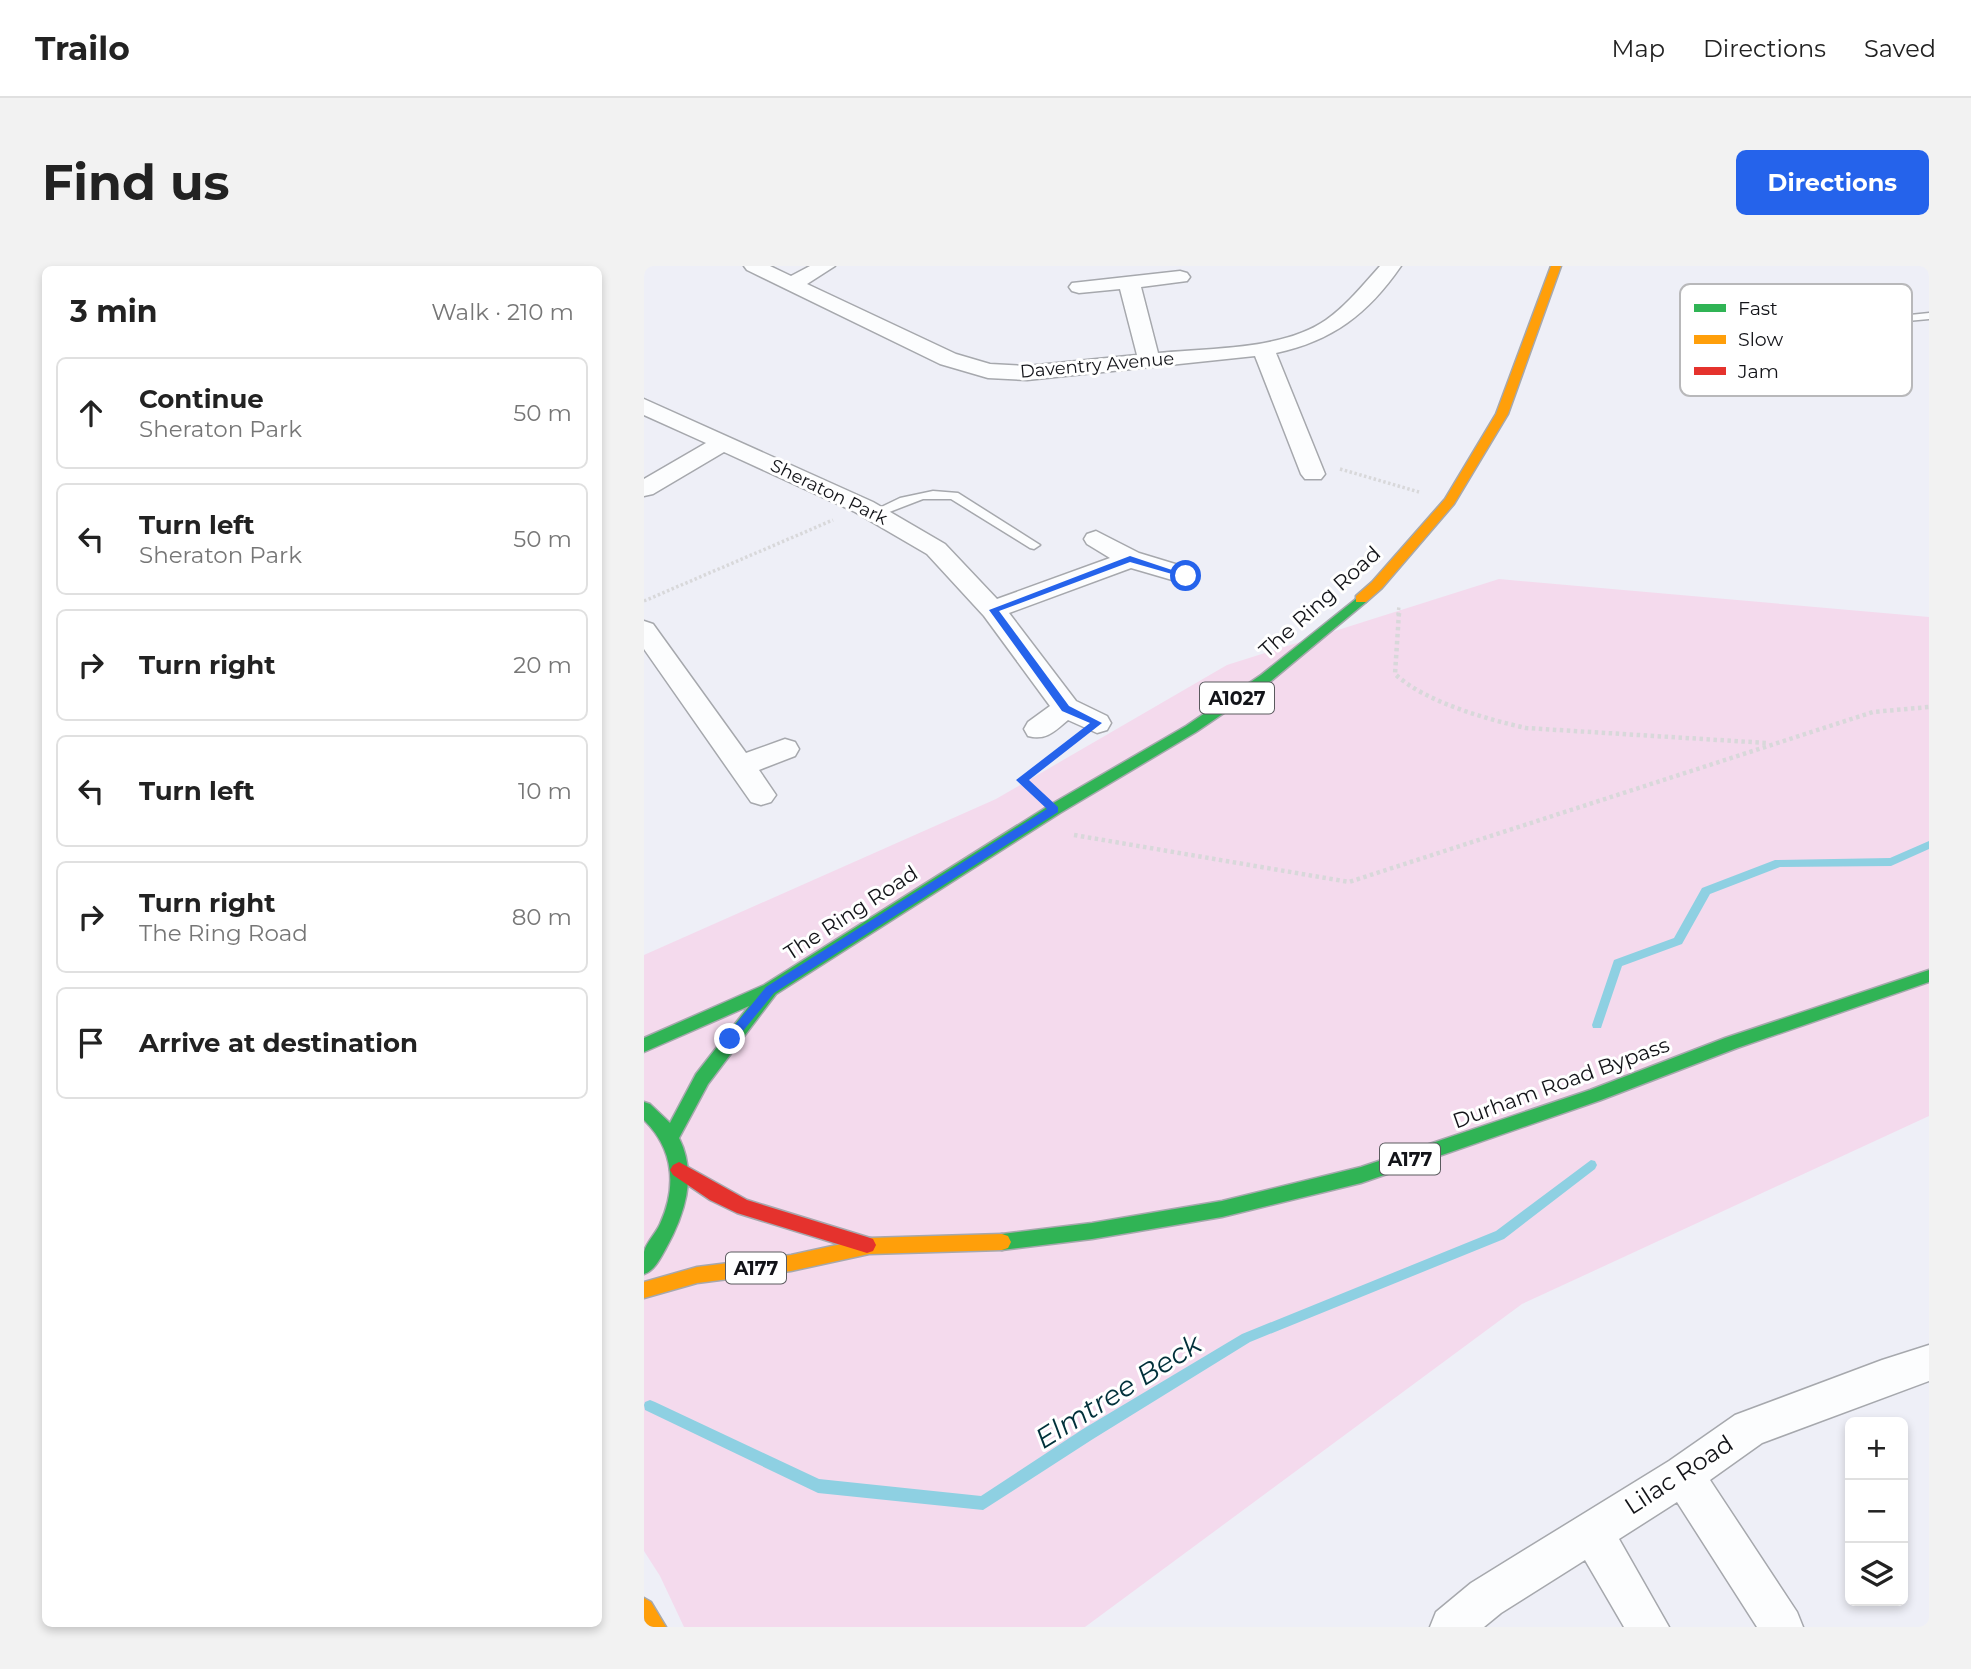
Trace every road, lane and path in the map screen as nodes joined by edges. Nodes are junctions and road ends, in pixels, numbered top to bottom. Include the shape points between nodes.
1 (754, 266) edge
2 (825, 266) edge
3 (1391, 266) edge
4 (1556, 266) edge
5 (1180, 277) dead end
6 (1129, 282) junction
7 (791, 284) junction
8 (1079, 287) dead end
9 (1263, 349) junction
10 (1149, 361) junction
11 (644, 406) edge
12 (724, 442) junction
13 (1310, 467) joint
14 (644, 489) edge
15 (1450, 501) junction
16 (870, 510) junction
17 (1096, 539) dead end
18 (1034, 545) dead end
19 (1130, 559) junction
20 (1186, 576) dead end
21 (1377, 585) junction
22 (644, 601) edge
23 (993, 610) junction
24 (644, 630) edge
25 (1929, 707) edge
26 (1066, 708) junction
27 (1097, 723) joint
28 (1038, 729) dead end
29 (1771, 743) junction
30 (785, 749) dead end
31 (742, 766) junction
32 (761, 795) dead end
33 (1055, 809) junction
34 (1929, 976) edge
35 (770, 990) junction
36 (644, 1045) edge
37 (644, 1109) edge
38 (671, 1137) junction
39 (679, 1170) junction
40 (869, 1246) junction
41 (644, 1266) edge
42 (644, 1290) edge
43 (1929, 1363) edge
44 (1683, 1475) junction
45 (1591, 1531) junction
46 (644, 1609) edge
47 (655, 1627) edge
48 (1451, 1627) edge
49 (1648, 1627) edge
50 (1782, 1627) edge

1 - 7 street, Daventry Avenue
2 - 7 street
3 - 9 street, Daventry Avenue via 1349,312 1325,330 1298,342
4 - 15 main road, The Ring Road / A1027 via 1502,414
5 - 6 street
6 - 8 street
6 - 10 street
7 - 10 street, Daventry Avenue via 948,359 988,371 1049,372
9 - 10 street, Daventry Avenue
9 - 13 street
11 - 12 street, Sheraton Park
12 - 14 street
12 - 16 street, Sheraton Park
13 - 15 path
15 - 21 main road, The Ring Road / A1027
16 - 18 lane via 916,495 942,494 965,502
16 - 22 path
16 - 23 street, Sheraton Park via 936,549
17 - 19 street
19 - 20 street
19 - 23 street
21 - 29 path via 1399,594 1395,674 1409,687 1433,697 1493,721 1526,728
21 - 33 main road, The Ring Road / A1027 via 1266,678 1191,729
23 - 26 street, Sheraton Park
24 - 31 street
25 - 29 path via 1873,712
26 - 27 street, Sheraton Park
26 - 28 street
27 - 33 path via 1022,780
29 - 33 path via 1349,883 1055,832 1070,822
30 - 31 street
31 - 32 street
33 - 35 main road, The Ring Road / A1027
34 - 40 main road, Durham Road Bypass / A177 via 1361,1175 1222,1209 1092,1231 981,1244
35 - 36 main road, The Ring Road / A1027
35 - 38 main road, The Ring Road / A1027 via 698,1082
37 - 38 main road
38 - 39 main road
39 - 40 main road, Durham Road Bypass / A177 via 743,1206
39 - 41 main road via 679,1201 662,1242
40 - 42 main road, Durham Road Bypass / A177 via 792,1263 697,1275
43 - 44 street, Lilac Road via 1749,1429
44 - 45 street, Lilac Road
44 - 50 street
45 - 48 street, Lilac Road via 1486,1598
45 - 49 street
46 - 47 main road

